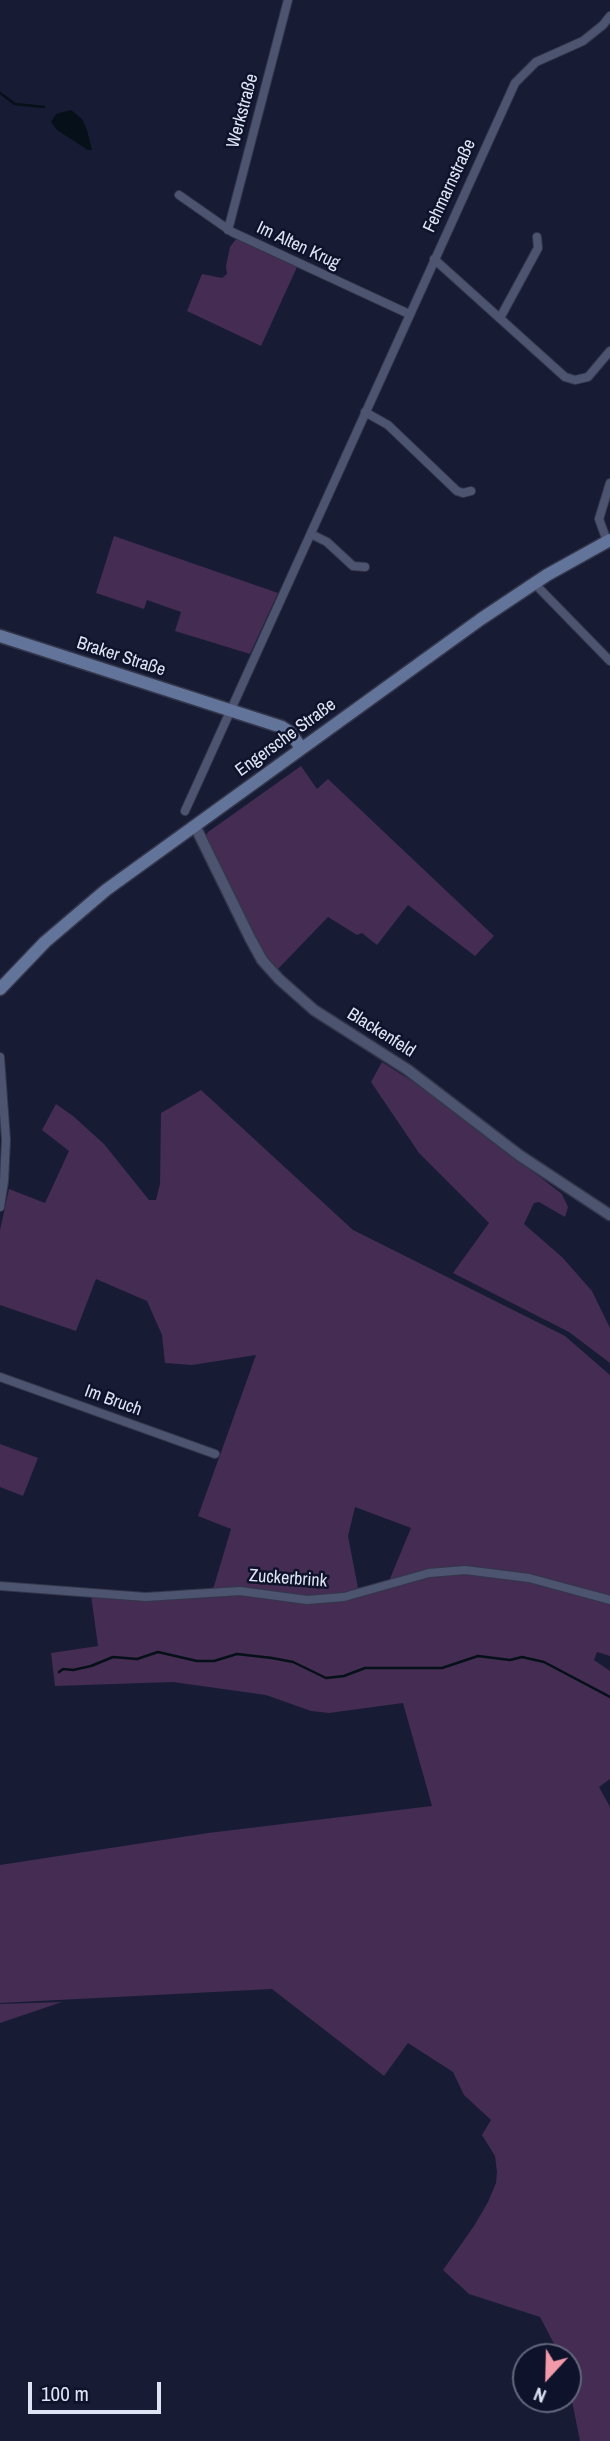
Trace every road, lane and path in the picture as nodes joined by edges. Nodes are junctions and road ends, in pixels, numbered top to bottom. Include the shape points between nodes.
1 (288, 0) edge
2 (610, 16) edge
3 (179, 195) dead end
4 (228, 230) junction
5 (537, 237) dead end
6 (434, 259) junction
7 (409, 314) junction
8 (500, 318) junction
9 (610, 351) edge
10 (365, 411) junction
11 (610, 483) edge
12 (471, 491) dead end
13 (310, 534) junction
14 (608, 540) edge
15 (365, 567) dead end
16 (534, 583) junction
17 (0, 636) edge
18 (610, 661) edge
19 (231, 711) junction
20 (302, 748) junction
21 (185, 811) dead end
22 (195, 826) junction
23 (0, 989) edge
24 (0, 1057) edge
25 (0, 1206) edge
26 (610, 1215) edge
27 (0, 1377) edge
28 (215, 1454) dead end
29 (0, 1586) edge
30 (610, 1600) edge

1 - 4 street, Werkstraße
2 - 6 street, Fehmarnstraße via 583,41 536,62 520,75
3 - 4 street, Im Alten Krug
4 - 7 street, Im Alten Krug
5 - 8 street via 538,248
6 - 7 street, Fehmarnstraße
6 - 8 street
7 - 10 street, Fehmarnstraße
8 - 9 street via 570,379 588,377
10 - 12 street via 388,425 457,491
10 - 13 street, Fehmarnstraße
11 - 14 street via 600,519
13 - 15 street via 327,542 353,566
13 - 19 street, Fehmarnstraße
14 - 16 main road, Engersche Straße
16 - 18 street
16 - 20 main road, Engersche Straße
17 - 19 main road, Braker Straße
19 - 20 main road, Braker Straße via 286,729
19 - 21 street
20 - 22 main road, Engersche Straße
22 - 23 main road, Engersche Straße via 83,909
22 - 26 street, Blackenfeld via 262,960 279,979 314,1010 418,1077 519,1154
24 - 25 street via 6,1140
27 - 28 street, Im Bruch
29 - 30 street, Zuckerbrink via 146,1597 240,1591 316,1600 344,1597 429,1573 465,1570 529,1578

